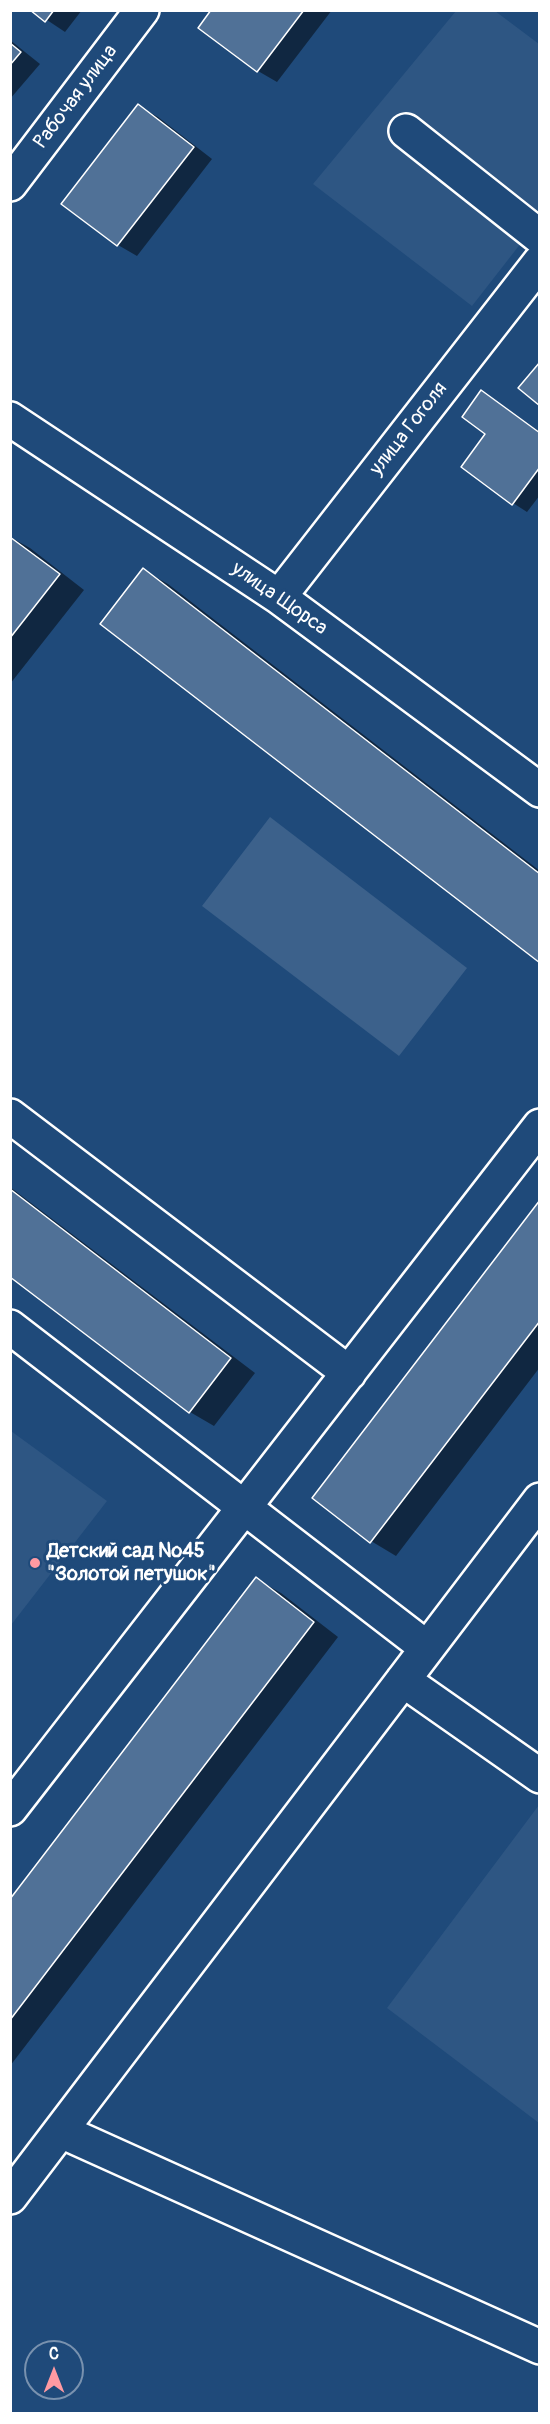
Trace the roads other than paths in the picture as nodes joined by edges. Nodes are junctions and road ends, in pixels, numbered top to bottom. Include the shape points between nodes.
1 (142, 10) edge
2 (406, 130) dead end
3 (10, 184) edge
4 (540, 237) edge
5 (540, 262) edge
6 (11, 420) edge
7 (279, 597) junction
8 (540, 790) edge
9 (10, 1116) edge
10 (540, 1126) edge
11 (10, 1327) edge
12 (349, 1373) junction
13 (540, 1500) edge
14 (245, 1507) junction
15 (428, 1648) junction
16 (403, 1680) junction
17 (540, 1776) edge
18 (10, 1809) edge
19 (61, 2131) junction
20 (10, 2197) edge
21 (540, 2347) edge

1 - 3 street, Рабочая улица
2 - 4 street
5 - 7 street, улица Гоголя
6 - 7 street, улица Щорса
7 - 8 street, улица Щорса
9 - 12 street
10 - 12 street
11 - 14 street
12 - 14 street
13 - 15 street
14 - 15 street
14 - 18 street
15 - 16 street
16 - 17 street
16 - 19 street
19 - 20 street
19 - 21 street

